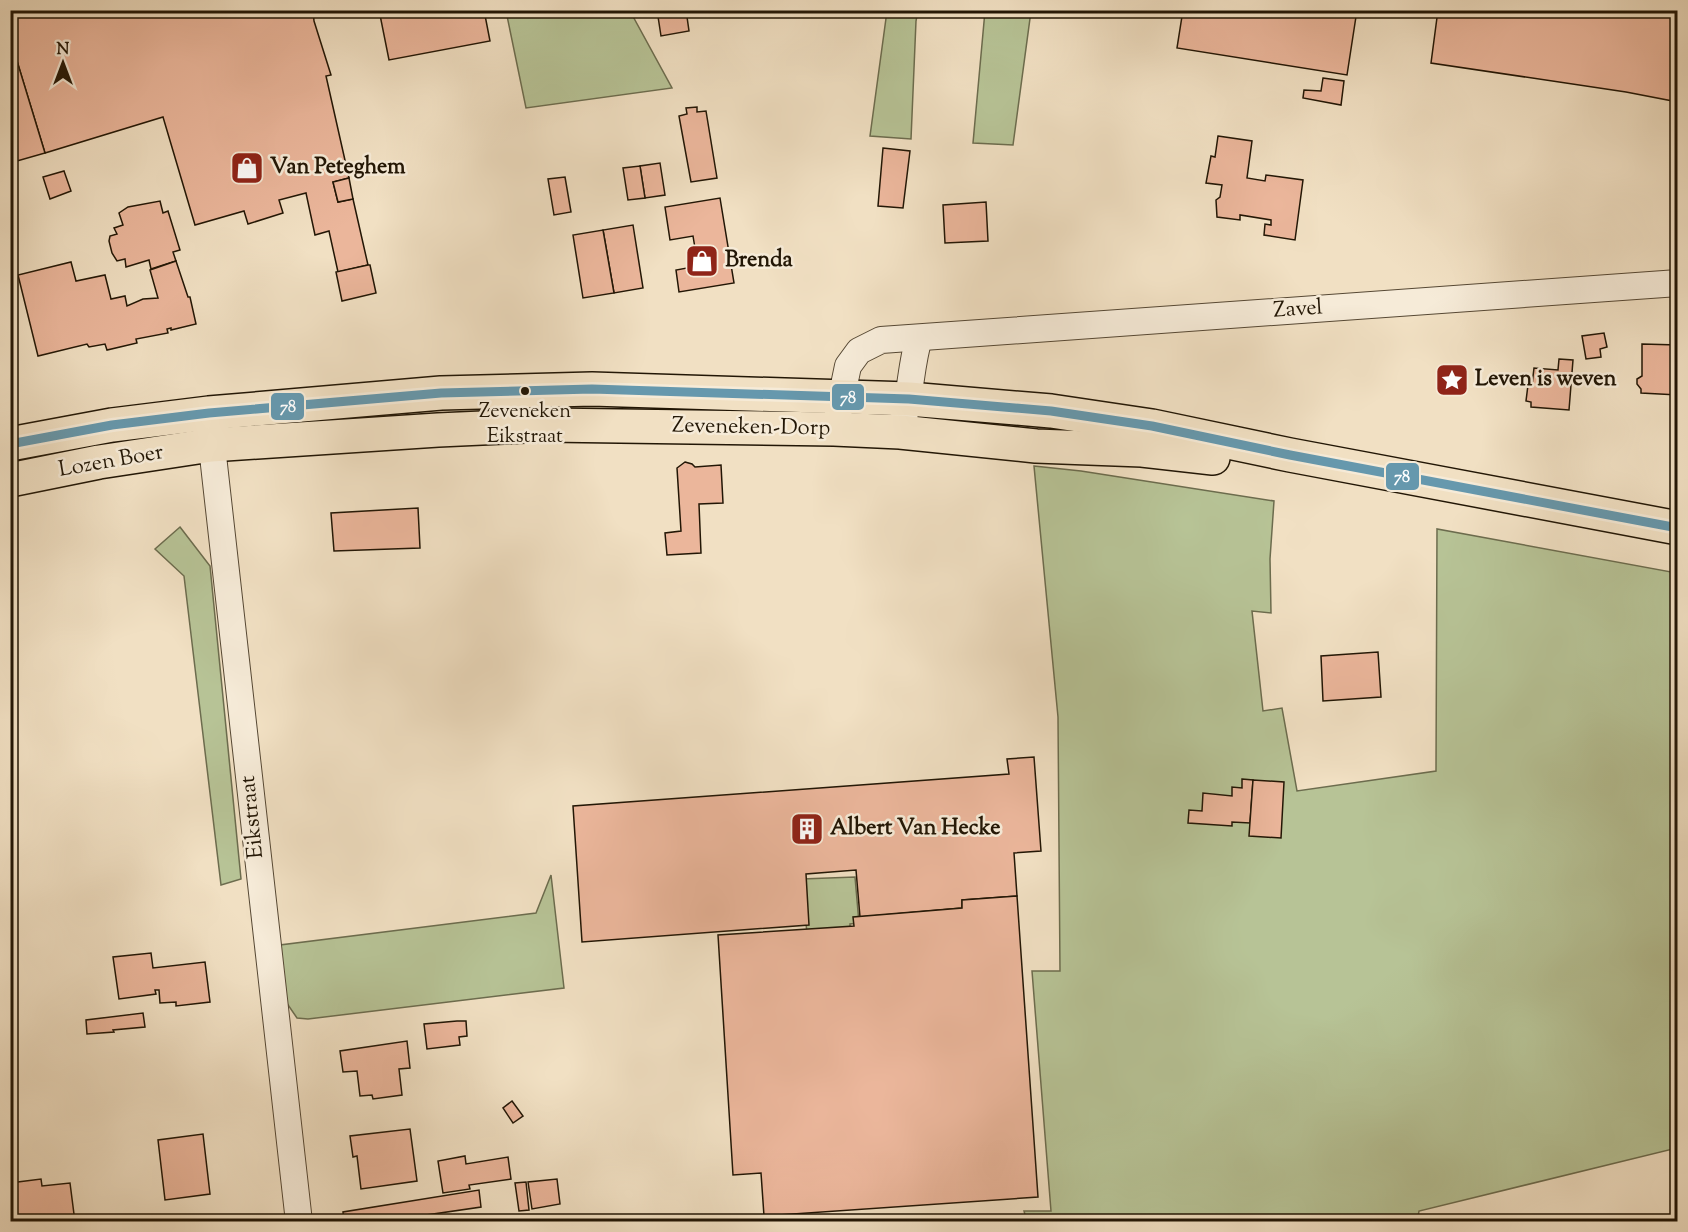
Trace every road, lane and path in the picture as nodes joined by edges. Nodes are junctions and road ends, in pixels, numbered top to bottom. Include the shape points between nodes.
1 (1677, 283) edge
2 (919, 338) junction
3 (841, 397) junction
4 (909, 399) junction
5 (209, 412) junction
6 (834, 429) junction
7 (900, 432) junction
8 (10, 444) edge
9 (211, 445) junction
10 (1290, 455) junction
11 (10, 480) edge
12 (1677, 528) edge
13 (299, 1221) edge

1 - 2 street, Zavel
2 - 3 street, Zavel via 880,340 859,351 848,366
2 - 4 street
3 - 4 main road, Zeveneken-Dorp
3 - 5 main road, Lozen Boer via 592,389 441,393
3 - 6 street, Zavel
4 - 7 street
4 - 10 main road, Zeveneken-Dorp via 1052,411 1152,426
5 - 8 main road, Lozen Boer
5 - 9 street, Eikstraat
6 - 7 main road, Zeveneken-Dorp
6 - 9 main road, Zeveneken-Dorp via 548,425
7 - 10 main road, Zeveneken-Dorp via 1232,460
9 - 11 main road, Lozen Boer
9 - 13 street, Eikstraat
10 - 12 main road, Zeveneken-Dorp

